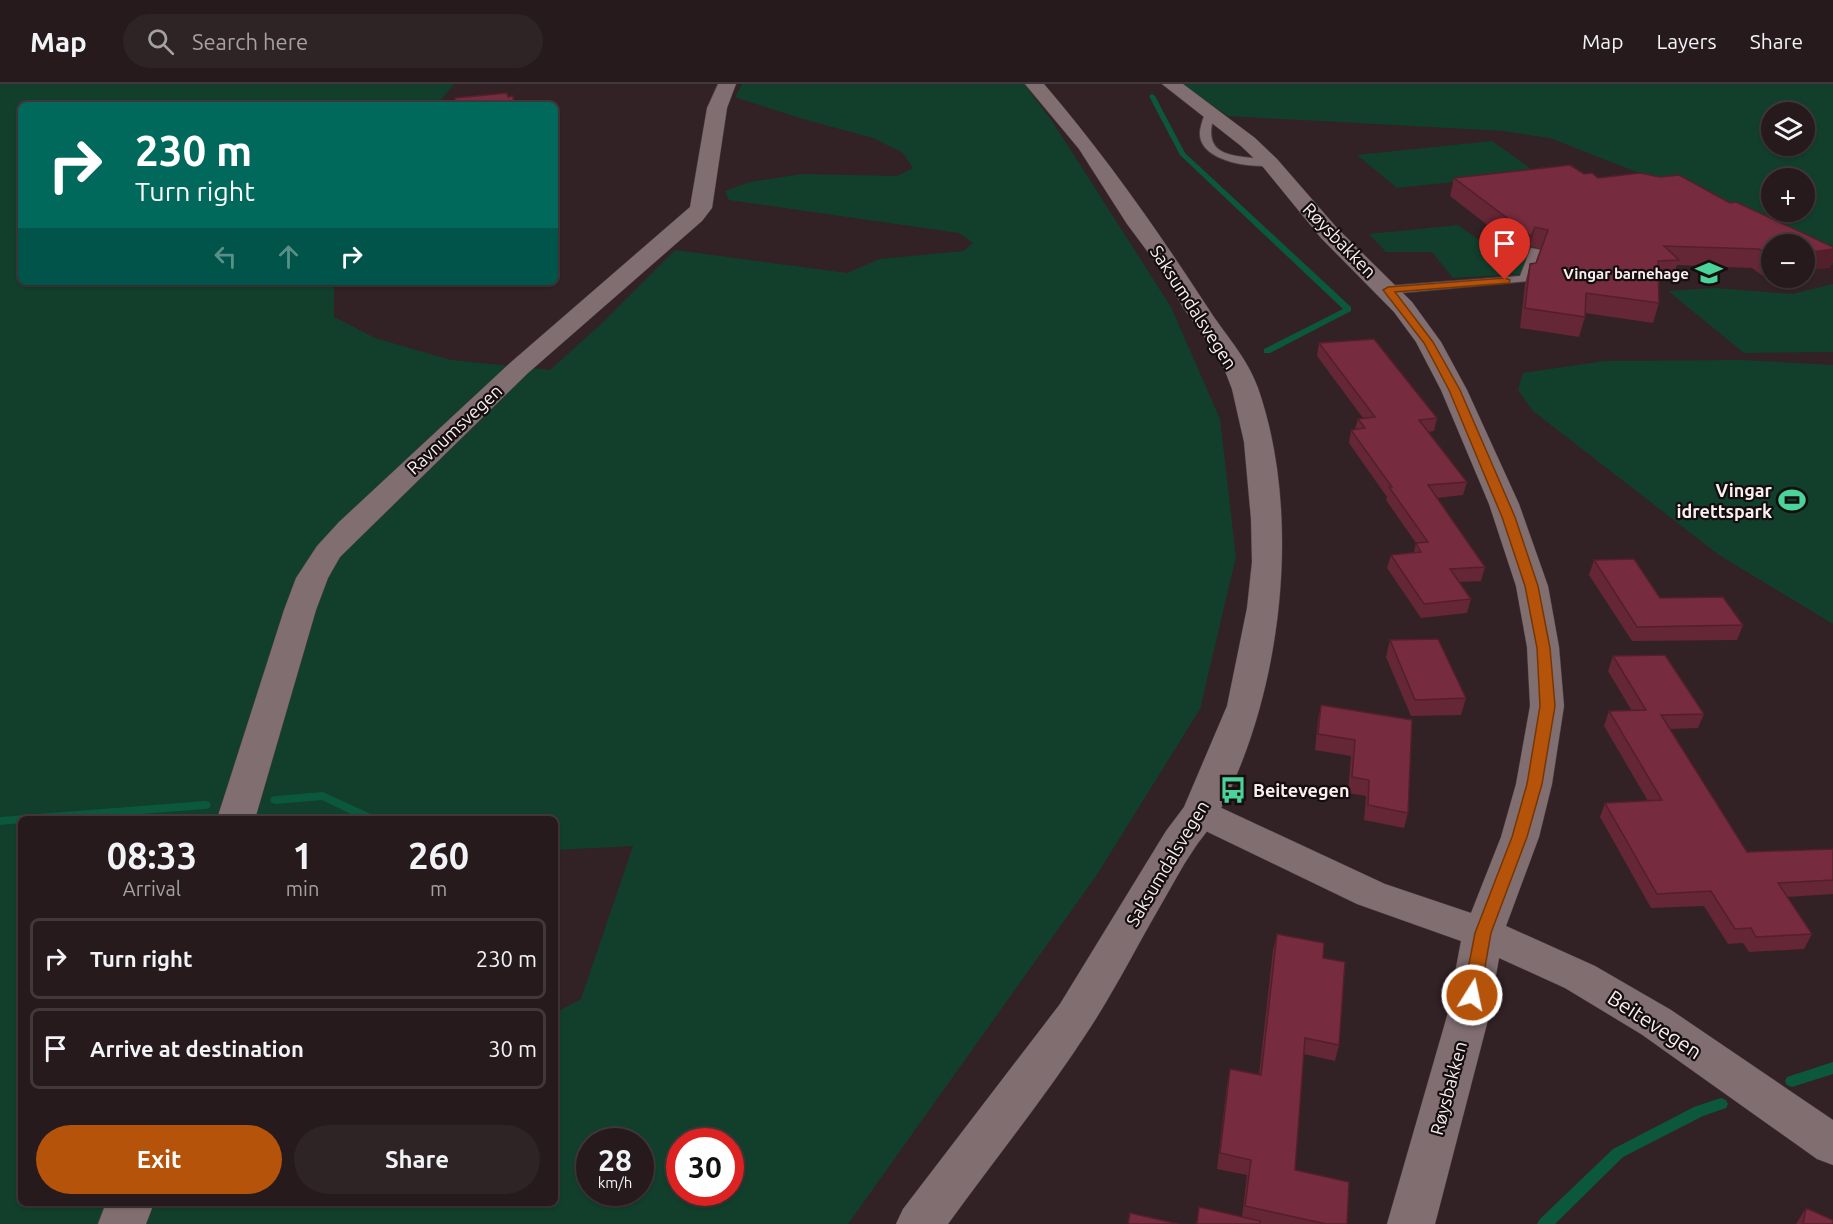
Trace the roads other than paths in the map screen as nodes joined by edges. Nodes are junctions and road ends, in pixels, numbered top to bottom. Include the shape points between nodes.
1 (727, 84) edge
2 (1034, 84) edge
3 (1171, 84) edge
4 (1535, 250) edge
5 (1388, 290) junction
6 (1200, 813) junction
7 (237, 816) edge
8 (1483, 933) junction
9 (1833, 1145) edge
10 (129, 1206) edge
11 (122, 1224) edge
12 (920, 1224) edge
13 (1411, 1224) edge

1 - 7 street, Ravnumsvegen via 717,108 701,208 519,368 328,552 312,578 300,610
2 - 6 street, Saksumdalsvegen via 1086,145 1232,357 1245,389 1258,442 1266,519 1263,608 1244,706
3 - 5 street, Røysbakken via 1270,163 1329,233
4 - 5 lane via 1525,279
5 - 8 street, Røysbakken via 1428,342 1454,390 1504,504 1532,586 1544,648 1547,706 1534,784 1520,837
6 - 8 street, Beitevegen via 1371,894
6 - 12 street, Saksumdalsvegen via 1179,841 1075,1016
8 - 9 street, Beitevegen via 1580,977 1656,1022
8 - 13 street, Røysbakken via 1468,1016
10 - 11 street

